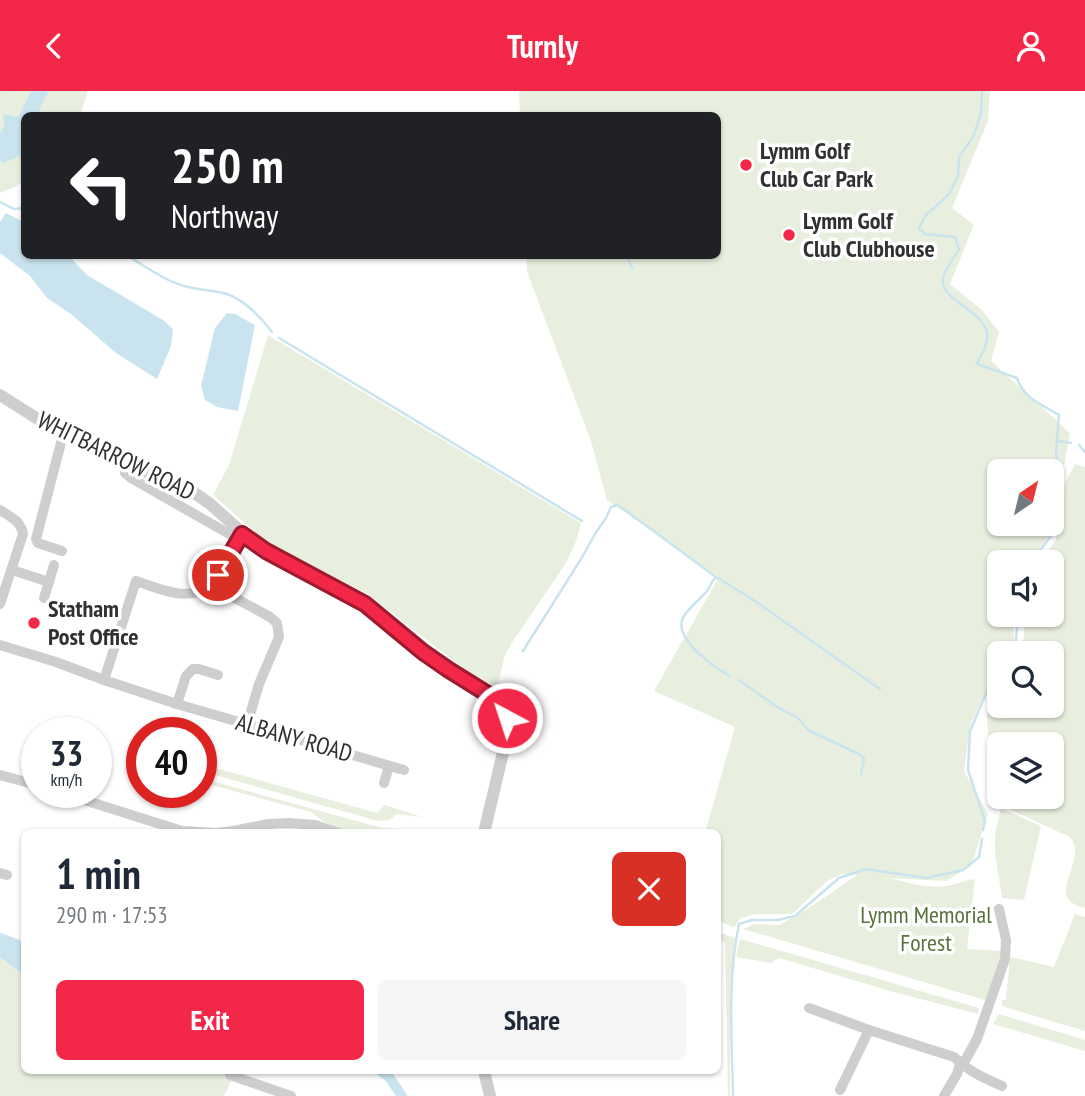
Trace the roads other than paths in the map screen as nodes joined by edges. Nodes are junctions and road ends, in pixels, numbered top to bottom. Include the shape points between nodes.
1 (0, 395) edge
2 (63, 435) junction
3 (125, 463) junction
4 (0, 510) edge
5 (240, 536) junction
6 (62, 551) dead end
7 (54, 565) dead end
8 (12, 570) junction
9 (49, 582) junction
10 (213, 586) junction
11 (44, 598) dead end
12 (0, 604) edge
13 (0, 645) edge
14 (218, 675) dead end
15 (104, 680) junction
16 (177, 703) junction
17 (247, 725) junction
18 (389, 766) junction
19 (404, 770) dead end
20 (0, 775) edge
21 (21, 781) edge
22 (384, 783) dead end
23 (108, 808) edge
24 (173, 829) edge
25 (243, 829) edge
26 (327, 829) edge
27 (485, 829) edge
28 (999, 909) dead end
29 (809, 1008) dead end
30 (869, 1030) junction
31 (960, 1064) junction
32 (485, 1074) edge
33 (230, 1075) dead end
34 (1002, 1086) dead end
35 (840, 1090) dead end
36 (291, 1096) edge
37 (490, 1096) edge
38 (944, 1096) edge

1 - 2 street, WHITBARROW ROAD
2 - 3 street, WHITBARROW ROAD
2 - 6 street via 36,539
3 - 5 street, WHITBARROW ROAD via 196,494
3 - 5 street via 125,473 131,478
4 - 8 street via 22,527
5 - 10 street
5 - 27 street, WHITBARROW ROAD via 365,604 423,652 501,704 507,718 506,735
7 - 9 street
8 - 9 street
8 - 12 street
9 - 11 street
10 - 15 street via 182,595 136,581
10 - 17 street via 270,617 278,628
13 - 15 street, ALBANY ROAD
14 - 16 street via 193,669
15 - 16 street, ALBANY ROAD
16 - 17 street, ALBANY ROAD
17 - 18 street, ALBANY ROAD
18 - 19 street, ALBANY ROAD
18 - 22 street
20 - 21 street
23 - 24 street
25 - 26 street via 289,823
28 - 31 street via 1005,959 980,1031
29 - 30 street
30 - 31 street via 954,1057
30 - 35 street
31 - 34 street
31 - 38 street
32 - 37 street
33 - 36 street

